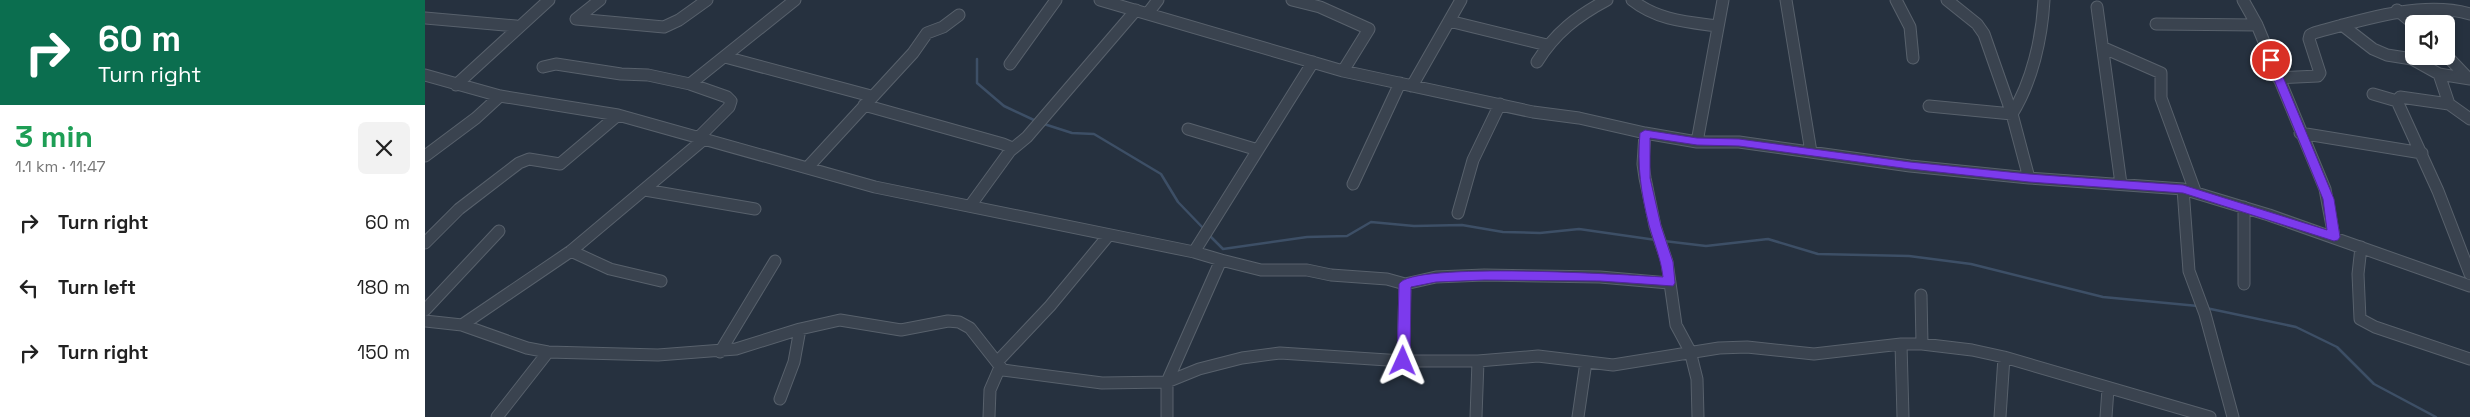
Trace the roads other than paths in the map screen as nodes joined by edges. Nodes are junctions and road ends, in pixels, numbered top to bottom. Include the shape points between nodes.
1 (549, 0) edge
2 (600, 0) edge
3 (707, 0) edge
4 (795, 0) edge
5 (1057, 0) edge
6 (1101, 0) edge
7 (1158, 0) edge
8 (1292, 0) edge
9 (1461, 0) edge
10 (1607, 0) edge
11 (1632, 0) edge
12 (1723, 0) edge
13 (1786, 0) edge
14 (1896, 0) edge
15 (1947, 0) edge
16 (2044, 0) edge
17 (2243, 0) edge
18 (2470, 4) edge
19 (2097, 7) dead end
20 (2456, 8) junction
21 (1136, 10) junction
22 (2397, 10) junction
23 (1148, 13) junction
24 (2470, 14) edge
25 (959, 15) dead end
26 (2405, 17) edge
27 (425, 18) edge
28 (1449, 22) junction
29 (2156, 24) dead end
30 (2257, 25) junction
31 (2342, 25) junction
32 (516, 26) junction
33 (1717, 26) junction
34 (1547, 44) junction
35 (2104, 48) junction
36 (725, 57) junction
37 (1913, 58) dead end
38 (1313, 62) junction
39 (1537, 62) dead end
40 (1010, 64) dead end
41 (2455, 64) edge
42 (543, 67) dead end
43 (1343, 70) junction
44 (2439, 74) junction
45 (425, 75) edge
46 (2278, 78) junction
47 (2469, 79) edge
48 (1400, 83) junction
49 (690, 84) junction
50 (456, 85) junction
51 (1412, 86) junction
52 (2373, 94) dead end
53 (500, 96) junction
54 (867, 100) junction
55 (2397, 101) junction
56 (1500, 104) junction
57 (2449, 104) junction
58 (1929, 106) dead end
59 (2012, 114) junction
60 (618, 115) junction
61 (2470, 119) edge
62 (1188, 129) dead end
63 (1645, 133) junction
64 (2299, 133) junction
65 (701, 139) junction
66 (1697, 142) junction
67 (1258, 150) junction
68 (1010, 151) junction
69 (1811, 152) junction
70 (2422, 153) junction
71 (425, 156) edge
72 (808, 167) junction
73 (2029, 178) junction
74 (1353, 184) dead end
75 (2121, 184) junction
76 (2183, 189) junction
77 (645, 190) junction
78 (2195, 191) junction
79 (970, 206) junction
80 (2244, 207) junction
81 (755, 210) dead end
82 (1458, 214) dead end
83 (499, 231) dead end
84 (1108, 236) junction
85 (2334, 237) junction
86 (425, 243) edge
87 (2361, 247) junction
88 (571, 251) junction
89 (1194, 252) junction
90 (1221, 260) junction
91 (775, 261) dead end
92 (2470, 274) edge
93 (661, 281) dead end
94 (1669, 283) junction
95 (1405, 284) junction
96 (2244, 284) dead end
97 (2470, 286) edge
98 (1921, 295) dead end
99 (425, 310) edge
100 (425, 321) edge
101 (462, 325) junction
102 (800, 329) junction
103 (1901, 344) junction
104 (1922, 344) junction
105 (548, 352) junction
106 (720, 352) junction
107 (1690, 352) junction
108 (2004, 358) junction
109 (2470, 359) edge
110 (1403, 361) junction
111 (1478, 361) junction
112 (1586, 362) junction
113 (999, 364) junction
114 (1167, 382) junction
115 (2108, 389) junction
116 (780, 399) dead end
117 (497, 417) edge
118 (989, 417) edge
119 (1167, 417) edge
120 (1476, 417) edge
121 (1578, 417) edge
122 (1698, 417) edge
123 (1903, 417) edge
124 (2001, 417) edge
125 (2106, 417) edge
126 (2210, 417) edge
127 (2233, 417) edge

1 - 32 street
2 - 3 street via 576,19 664,27
4 - 36 street
5 - 40 street
6 - 21 street
7 - 23 street
8 - 43 street via 1320,7 1369,30
9 - 28 street
10 - 34 street via 1572,19
11 - 33 street via 1657,15
12 - 33 street
13 - 69 street
14 - 37 street via 1914,35
15 - 59 street via 1977,24 1984,34
16 - 59 street via 2044,14 2026,83 2019,105
17 - 30 street
18 - 20 street
19 - 35 street
20 - 22 street
20 - 24 street
21 - 23 street
21 - 68 street via 1027,137
22 - 26 street
22 - 31 street
23 - 38 street
25 - 54 street via 927,34
27 - 32 street
28 - 34 street
28 - 51 street
29 - 30 street
30 - 46 street
31 - 44 street via 2373,49 2412,59
31 - 46 street via 2310,35 2320,73 2318,76
32 - 50 street via 489,57
33 - 66 street
34 - 39 street
35 - 75 street
35 - 78 street via 2161,73 2161,98
36 - 49 street
36 - 54 street
38 - 43 street
38 - 67 street
41 - 47 street
42 - 49 street via 556,64 648,75
43 - 48 street
44 - 47 street
44 - 57 street
45 - 50 street
46 - 64 street
48 - 51 street
48 - 74 street
49 - 65 street via 731,101
50 - 53 street
51 - 56 street
52 - 55 street
53 - 60 street
53 - 71 street
54 - 68 street via 1003,144 1010,147
54 - 72 street
55 - 57 street via 2400,97
55 - 70 street
56 - 63 street
56 - 82 street via 1473,160
57 - 61 street
58 - 59 street
59 - 73 street
60 - 65 street
60 - 86 street via 561,164 529,159 519,163 459,209
62 - 67 street
63 - 66 street
63 - 94 street via 1643,164 1657,232 1667,262
64 - 70 street
64 - 85 street via 2329,199
65 - 72 street
65 - 77 street
66 - 69 street via 1739,142
67 - 89 street
68 - 79 street
69 - 73 street
70 - 92 street
72 - 79 street via 875,186
73 - 75 street
75 - 76 street
76 - 78 street
76 - 127 street via 2189,271 2205,314
77 - 81 street
77 - 88 street
78 - 80 street
79 - 84 street
80 - 85 street
80 - 96 street
83 - 99 street
84 - 89 street
84 - 113 street
85 - 87 street
87 - 97 street
87 - 109 street via 2358,274 2360,319
88 - 93 street via 610,269
88 - 101 street
89 - 90 street
90 - 95 street via 1261,270 1307,270
90 - 114 street
91 - 106 street
94 - 95 street via 1600,277 1484,276 1436,277
94 - 107 street via 1676,325
95 - 110 street
98 - 104 street
100 - 101 street
101 - 105 street
102 - 106 street
102 - 113 street via 840,320 901,330 959,322 970,328
102 - 116 street via 795,362
103 - 104 street
103 - 107 street via 1814,354 1747,347
103 - 123 street
104 - 108 street via 1972,350
105 - 106 street via 658,356
105 - 117 street
107 - 112 street via 1627,364
107 - 122 street via 1697,379
108 - 115 street
108 - 124 street
110 - 111 street
110 - 114 street via 1280,353 1199,369
111 - 112 street via 1539,356
111 - 120 street
112 - 121 street
113 - 114 street via 1003,370 1075,381
113 - 118 street via 992,377 988,398
114 - 119 street
115 - 125 street
115 - 126 street

